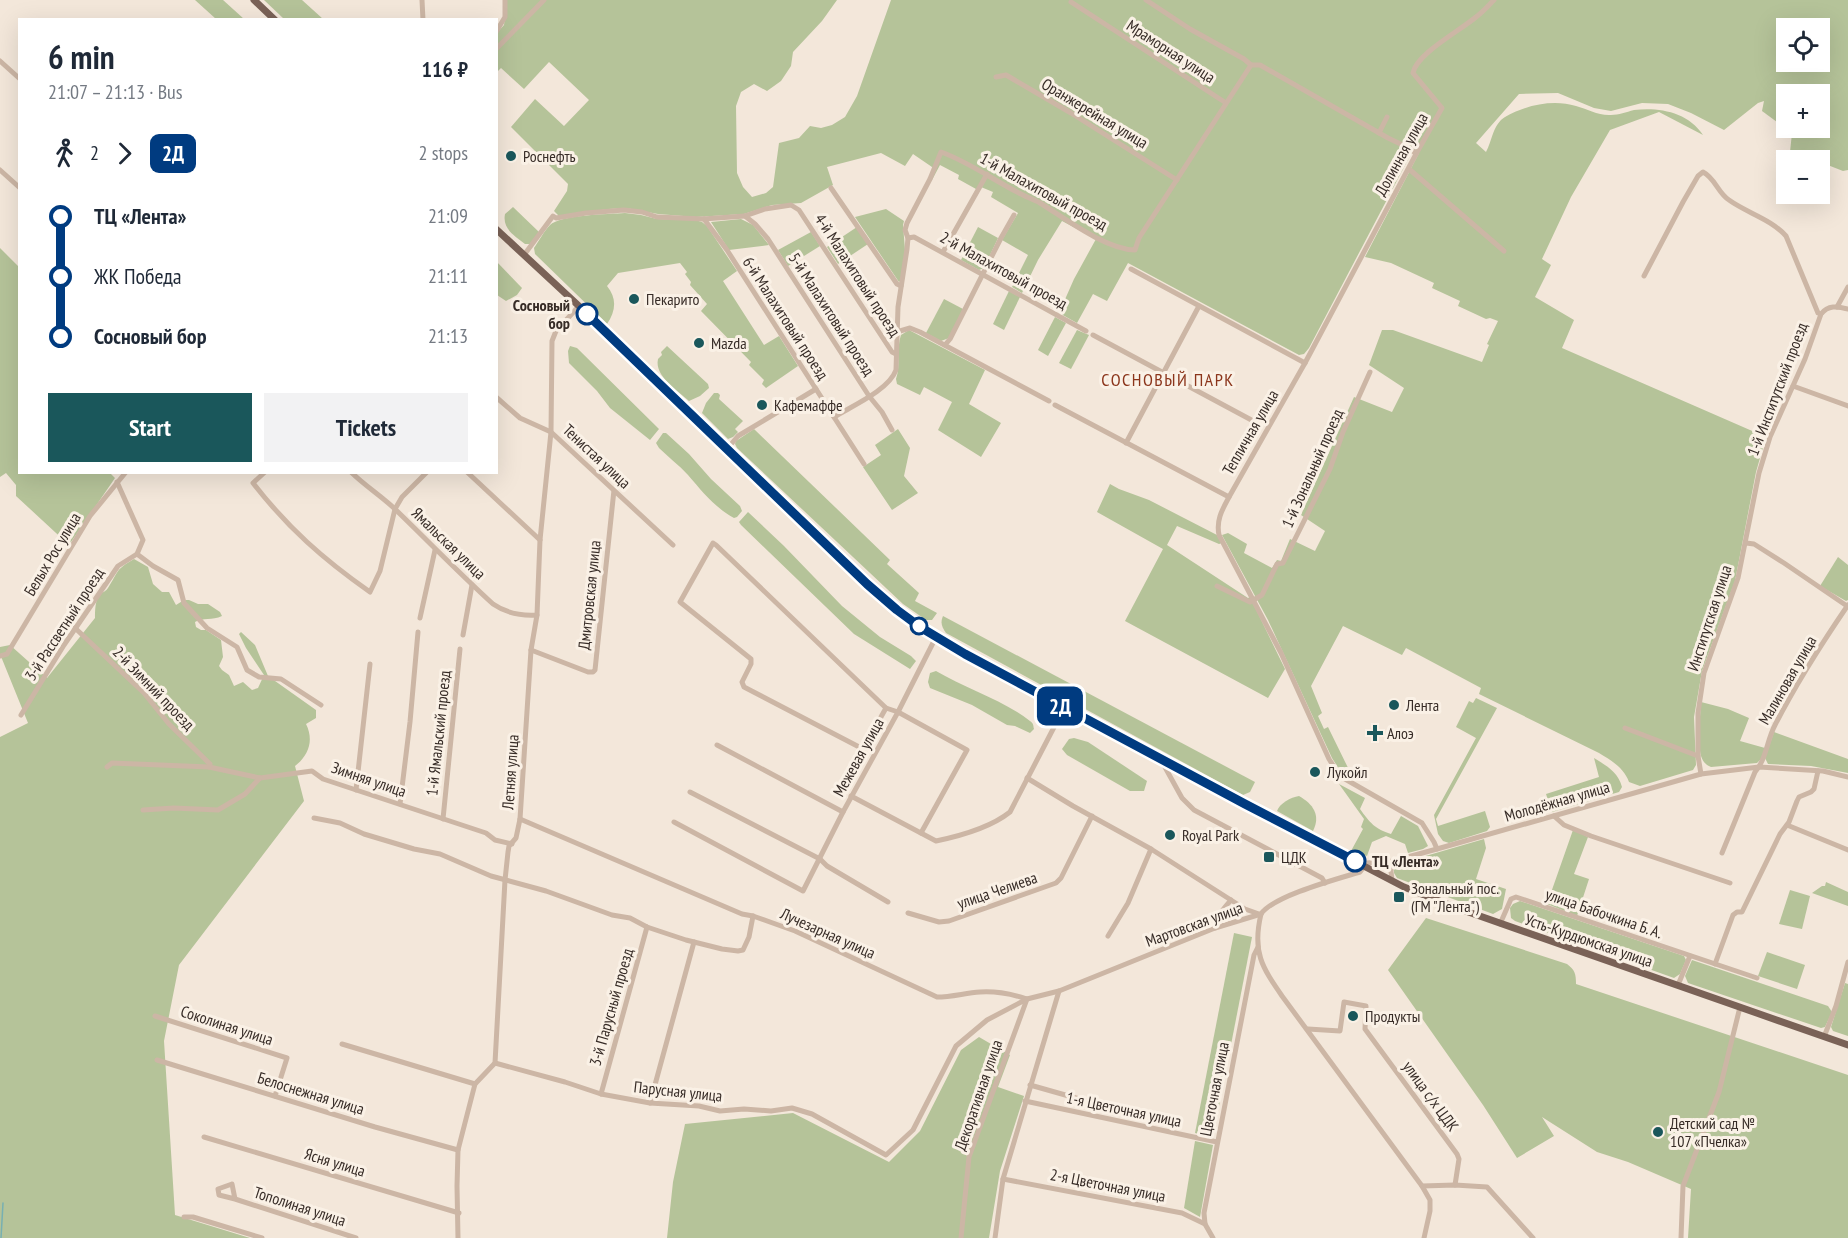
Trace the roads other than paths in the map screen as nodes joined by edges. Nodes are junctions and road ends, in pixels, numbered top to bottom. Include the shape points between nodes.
1 (254, 0) edge
2 (422, 0) edge
3 (505, 0) edge
4 (544, 0) edge
5 (1146, 0) edge
6 (1494, 0) edge
7 (1071, 2) dead end
8 (273, 18) edge
9 (423, 18) edge
10 (498, 29) edge
11 (498, 47) edge
12 (0, 61) edge
13 (1251, 65) junction
14 (18, 77) edge
15 (996, 77) dead end
16 (1226, 104) junction
17 (1387, 117) dead end
18 (1380, 134) junction
19 (1416, 154) junction
20 (1409, 169) junction
21 (0, 171) edge
22 (987, 174) junction
23 (1178, 180) junction
24 (18, 186) edge
25 (831, 188) dead end
26 (1014, 215) dead end
27 (745, 216) junction
28 (703, 219) junction
29 (498, 231) edge
30 (908, 238) junction
31 (1504, 251) dead end
32 (943, 252) junction
33 (524, 255) junction
34 (1131, 269) dead end
35 (983, 275) junction
36 (1644, 276) dead end
37 (901, 286) junction
38 (1848, 287) edge
39 (579, 306) junction
40 (1199, 306) junction
41 (1837, 307) junction
42 (1848, 309) edge
43 (1821, 315) junction
44 (897, 330) junction
45 (1086, 331) dead end
46 (1093, 335) dead end
47 (945, 345) junction
48 (1310, 353) joint
49 (896, 354) junction
50 (1305, 363) junction
51 (1370, 372) dead end
52 (1163, 373) junction
53 (1793, 386) junction
54 (816, 389) junction
55 (868, 396) junction
56 (498, 399) edge
57 (1049, 401) dead end
58 (1055, 405) dead end
59 (1848, 406) edge
60 (834, 417) junction
61 (1257, 423) dead end
62 (892, 430) dead end
63 (551, 432) junction
64 (1126, 442) junction
65 (727, 449) junction
66 (864, 464) dead end
67 (1759, 472) joint
68 (124, 474) edge
69 (263, 474) edge
70 (353, 474) edge
71 (425, 474) edge
72 (469, 474) edge
73 (117, 482) junction
74 (614, 490) junction
75 (1228, 497) junction
76 (395, 509) junction
77 (540, 540) junction
78 (1746, 543) junction
79 (673, 544) dead end
80 (435, 550) junction
81 (137, 554) junction
82 (472, 585) junction
83 (1217, 586) dead end
84 (1254, 600) junction
85 (1847, 608) edge
86 (537, 615) junction
87 (420, 618) dead end
88 (75, 628) junction
89 (418, 632) dead end
90 (463, 635) dead end
91 (936, 637) junction
92 (460, 649) dead end
93 (531, 650) junction
94 (0, 656) edge
95 (370, 664) dead end
96 (321, 705) dead end
97 (886, 708) junction
98 (1064, 708) junction
99 (898, 712) junction
100 (21, 715) dead end
101 (1624, 728) dead end
102 (717, 745) dead end
103 (862, 749) junction
104 (874, 756) junction
105 (1698, 756) junction
106 (1160, 759) junction
107 (107, 766) dead end
108 (209, 767) junction
109 (1759, 767) junction
110 (1818, 771) junction
111 (1701, 774) junction
112 (1848, 777) edge
113 (261, 778) junction
114 (1027, 778) junction
115 (356, 790) junction
116 (690, 792) dead end
117 (851, 796) junction
118 (400, 804) junction
119 (143, 810) dead end
120 (843, 812) junction
121 (1092, 816) junction
122 (1554, 816) junction
123 (314, 818) dead end
124 (443, 819) junction
125 (520, 819) junction
126 (674, 822) dead end
127 (1787, 825) junction
128 (921, 833) junction
129 (512, 844) junction
130 (1151, 849) junction
131 (1437, 849) junction
132 (1848, 850) edge
133 (1722, 853) dead end
134 (820, 859) junction
135 (1393, 861) junction
136 (1364, 866) junction
137 (505, 880) junction
138 (1392, 881) junction
139 (1325, 883) junction
140 (1730, 883) dead end
141 (1231, 900) junction
142 (888, 902) dead end
143 (908, 913) dead end
144 (1261, 914) junction
145 (753, 916) junction
146 (1500, 924) junction
147 (648, 927) junction
148 (1215, 928) junction
149 (1108, 936) dead end
150 (694, 942) junction
151 (1259, 945) junction
152 (1690, 956) junction
153 (1848, 962) edge
154 (1715, 964) junction
155 (1757, 978) dead end
156 (1678, 986) junction
157 (1059, 991) junction
158 (1027, 999) junction
159 (1740, 1007) junction
160 (155, 1016) dead end
161 (1308, 1029) junction
162 (1824, 1037) junction
163 (342, 1044) dead end
164 (1848, 1045) edge
165 (157, 1060) dead end
166 (495, 1063) junction
167 (475, 1084) junction
168 (1030, 1085) junction
169 (601, 1094) junction
170 (275, 1096) junction
171 (1025, 1101) junction
172 (650, 1103) junction
173 (1097, 1104) dead end
174 (204, 1137) dead end
175 (1217, 1142) junction
176 (458, 1150) junction
177 (1002, 1179) junction
178 (1455, 1185) junction
179 (1422, 1186) junction
180 (235, 1199) dead end
181 (459, 1213) junction
182 (184, 1217) dead end
183 (1205, 1224) junction
184 (262, 1238) edge
185 (356, 1238) edge
186 (458, 1238) edge
187 (961, 1238) edge
188 (994, 1238) edge
189 (1213, 1238) edge
190 (1424, 1238) edge
191 (1533, 1238) edge
192 (1681, 1238) edge

1 - 8 main road
2 - 9 street
3 - 10 street via 505,17
4 - 11 street
5 - 13 street
6 - 19 street, Долинная улица via 1414,66 1413,73 1442,108
7 - 16 street, Мраморная улица
12 - 14 street
13 - 16 street
13 - 18 street via 1260,65
15 - 23 street, Оранжерейная улица via 1006,75
16 - 23 street
17 - 18 street
18 - 19 street
19 - 20 street, Долинная улица
20 - 31 street
20 - 48 street, Долинная улица
21 - 24 street
22 - 23 street, 1-й Малахитовый проезд via 1122,250 1135,250
22 - 30 street, 1-й Малахитовый проезд via 941,152 906,223
22 - 32 street
25 - 37 street
26 - 35 street
27 - 28 street, 4-й Малахитовый проезд
27 - 49 street, 4-й Малахитовый проезд via 791,205 799,210
27 - 55 street, 5-й Малахитовый проезд via 768,239
28 - 33 street, 4-й Малахитовый проезд via 657,217 624,210 553,216
28 - 54 street, 6-й Малахитовый проезд
29 - 33 main road, Усть-Курдюмская улица
30 - 32 street, 2-й Малахитовый проезд via 914,237
30 - 37 street
32 - 35 street, 2-й Малахитовый проезд
33 - 39 main road, Усть-Курдюмская улица
34 - 40 street
35 - 45 street, 2-й Малахитовый проезд
35 - 47 street
36 - 43 street via 1703,172 1726,199 1786,236
37 - 44 street
38 - 41 street
39 - 63 street, Летняя улица via 552,341
39 - 65 main road, Усть-Курдюмская улица
40 - 50 street
40 - 52 street
41 - 42 street
41 - 43 street via 1825,308
43 - 53 street, 1-й Институтский проезд
44 - 47 street via 910,328
44 - 49 street
46 - 52 street
47 - 57 street
48 - 50 street, Тепличная улица
49 - 55 street via 894,377
50 - 75 street, Тепличная улица
51 - 84 street, 1-й Зональный проезд via 1330,469 1283,563 1277,564 1262,595
52 - 61 street
52 - 64 street
53 - 59 street
53 - 67 street, 1-й Институтский проезд
54 - 60 street, 6-й Малахитовый проезд
54 - 65 street via 738,436
55 - 60 street
55 - 62 street, 5-й Малахитовый проезд
56 - 63 street, Тенистая улица via 520,418
58 - 64 street
60 - 66 street, 6-й Малахитовый проезд
63 - 74 street, Тенистая улица
63 - 77 street, Летняя улица
64 - 75 street
65 - 91 main road, Усть-Курдюмская улица via 867,584
67 - 78 street, Институтская улица
68 - 73 street, Белых Рос улица
69 - 76 street via 253,483 271,506 326,560 370,592 380,571
70 - 76 street, Ямальская улица
71 - 76 street
72 - 77 street
73 - 81 street via 143,540
73 - 94 street, Белых Рос улица via 90,516 7,654
74 - 79 street, Тенистая улица
74 - 93 street, Дмитровская улица via 595,670 588,672
75 - 84 street, Тепличная улица via 1219,515 1219,535
76 - 80 street, Ямальская улица
77 - 86 street, Летняя улица
78 - 85 street via 1784,563
78 - 105 street, Институтская улица via 1738,578 1704,673 1698,713
80 - 82 street, Ямальская улица
80 - 87 street
81 - 88 street, 3-й Рассветный проезд via 118,566
81 - 96 street via 178,580 184,603 207,628 237,647 247,670 259,677 281,679
82 - 86 street, Ямальская улица via 503,610
82 - 90 street
83 - 84 street via 1250,602
84 - 131 street via 1340,776 1422,824
85 - 109 street, Малиновая улица via 1785,706
86 - 93 street, Летняя улица
88 - 100 street, 3-й Рассветный проезд
88 - 108 street, 2-й Зимний проезд via 144,693
89 - 118 street
91 - 98 main road, Усть-Курдюмская улица
91 - 99 street, Межевая улица
92 - 124 street, 1-й Ямальский проезд
93 - 125 street, Летняя улица
95 - 115 street
97 - 99 street
97 - 103 street
97 - 103 street via 712,543 680,602 751,659 742,682 744,687
98 - 106 main road, Усть-Курдюмская улица
98 - 114 street
99 - 104 street, Межевая улица
99 - 128 street via 967,750
101 - 105 street
102 - 120 street
103 - 104 street
104 - 117 street, Межевая улица
105 - 111 street, Институтская улица
106 - 136 main road, Усть-Курдюмская улица
106 - 139 street via 1194,810
107 - 108 street, Зимняя улица via 112,763
108 - 113 street, Зимняя улица
109 - 110 street, Молодёжная улица
109 - 111 street, Молодёжная улица
109 - 133 street
110 - 112 street, Молодёжная улица
110 - 127 street via 1814,789 1799,797
111 - 122 street, Молодёжная улица
113 - 115 street, Зимняя улица via 312,771
113 - 119 street via 245,794 218,810
114 - 121 street
114 - 128 street via 1010,812 995,821 936,842
115 - 118 street, Зимняя улица
116 - 134 street
117 - 120 street, Межевая улица
117 - 128 street
118 - 124 street, Зимняя улица
120 - 134 street, Межевая улица
121 - 130 street
121 - 143 street, улица Челиева via 1056,883 949,921
122 - 131 street, Молодёжная улица
122 - 140 street via 1564,825 1591,836
123 - 137 street via 440,854
124 - 129 street, Зимняя улица
125 - 129 street, Летняя улица
125 - 145 street, Лучезарная улица
126 - 134 street, Межевая улица via 803,891
127 - 132 street
127 - 154 street via 1742,912 1733,915
129 - 137 street, Летняя улица
130 - 141 street
130 - 149 street via 1128,903
131 - 135 street, Молодёжная улица
134 - 142 street
135 - 136 street, Молодёжная улица
135 - 138 street
136 - 138 main road, Усть-Курдюмская улица
136 - 139 street, Мартовская улица via 1360,872
137 - 147 street
137 - 166 street, Летняя улица
138 - 146 main road, Усть-Курдюмская улица
139 - 144 street, Мартовская улица via 1278,901
141 - 144 street
141 - 148 street
144 - 148 street, Мартовская улица
144 - 151 street
145 - 150 street via 743,950
145 - 158 street, Лучезарная улица via 795,931 937,997 981,992
146 - 152 street, улица Бабочкина Б. А. via 1510,899 1516,897
146 - 156 main road, Усть-Курдюмская улица
147 - 150 street
147 - 169 street, 3-й Парусный проезд
148 - 157 street, Мартовская улица
150 - 172 street
151 - 161 street via 1262,966
151 - 175 street, Цветочная улица
152 - 154 street, улица Бабочкина Б. А.
152 - 156 street
153 - 162 street
154 - 155 street, улица Бабочкина Б. А.
156 - 159 main road, Усть-Курдюмская улица
157 - 158 street, Мартовская улица
157 - 168 street
158 - 172 street, Парусная улица via 987,1020 956,1046 912,1130 886,1155 812,1114 792,1108 720,1111
158 - 187 street, Декоративная улица via 969,1157
159 - 162 main road, Усть-Курдюмская улица
159 - 192 street via 1719,1092 1683,1186
160 - 170 street, Соколиная улица via 286,1058
161 - 178 street, улица с/х ЦДК via 1340,1031 1344,1002 1366,1006 1365,1029 1457,1154
161 - 179 street
162 - 164 main road, Усть-Курдюмская улица
163 - 167 street
165 - 170 street, Белоснежная улица
166 - 167 street
166 - 169 street, Парусная улица
167 - 176 street
168 - 171 street
168 - 173 street
169 - 172 street, Парусная улица
170 - 176 street, Белоснежная улица
171 - 175 street, 1-я Цветочная улица
171 - 177 street
174 - 181 street, Ясня улица
175 - 183 street, Цветочная улица
176 - 181 street
177 - 183 street, 2-я Цветочная улица via 1182,1213
177 - 188 street
178 - 179 street
178 - 191 street via 1487,1187
179 - 190 street via 1430,1200
180 - 185 street, Тополиная улица
181 - 186 street
182 - 184 street
183 - 189 street

